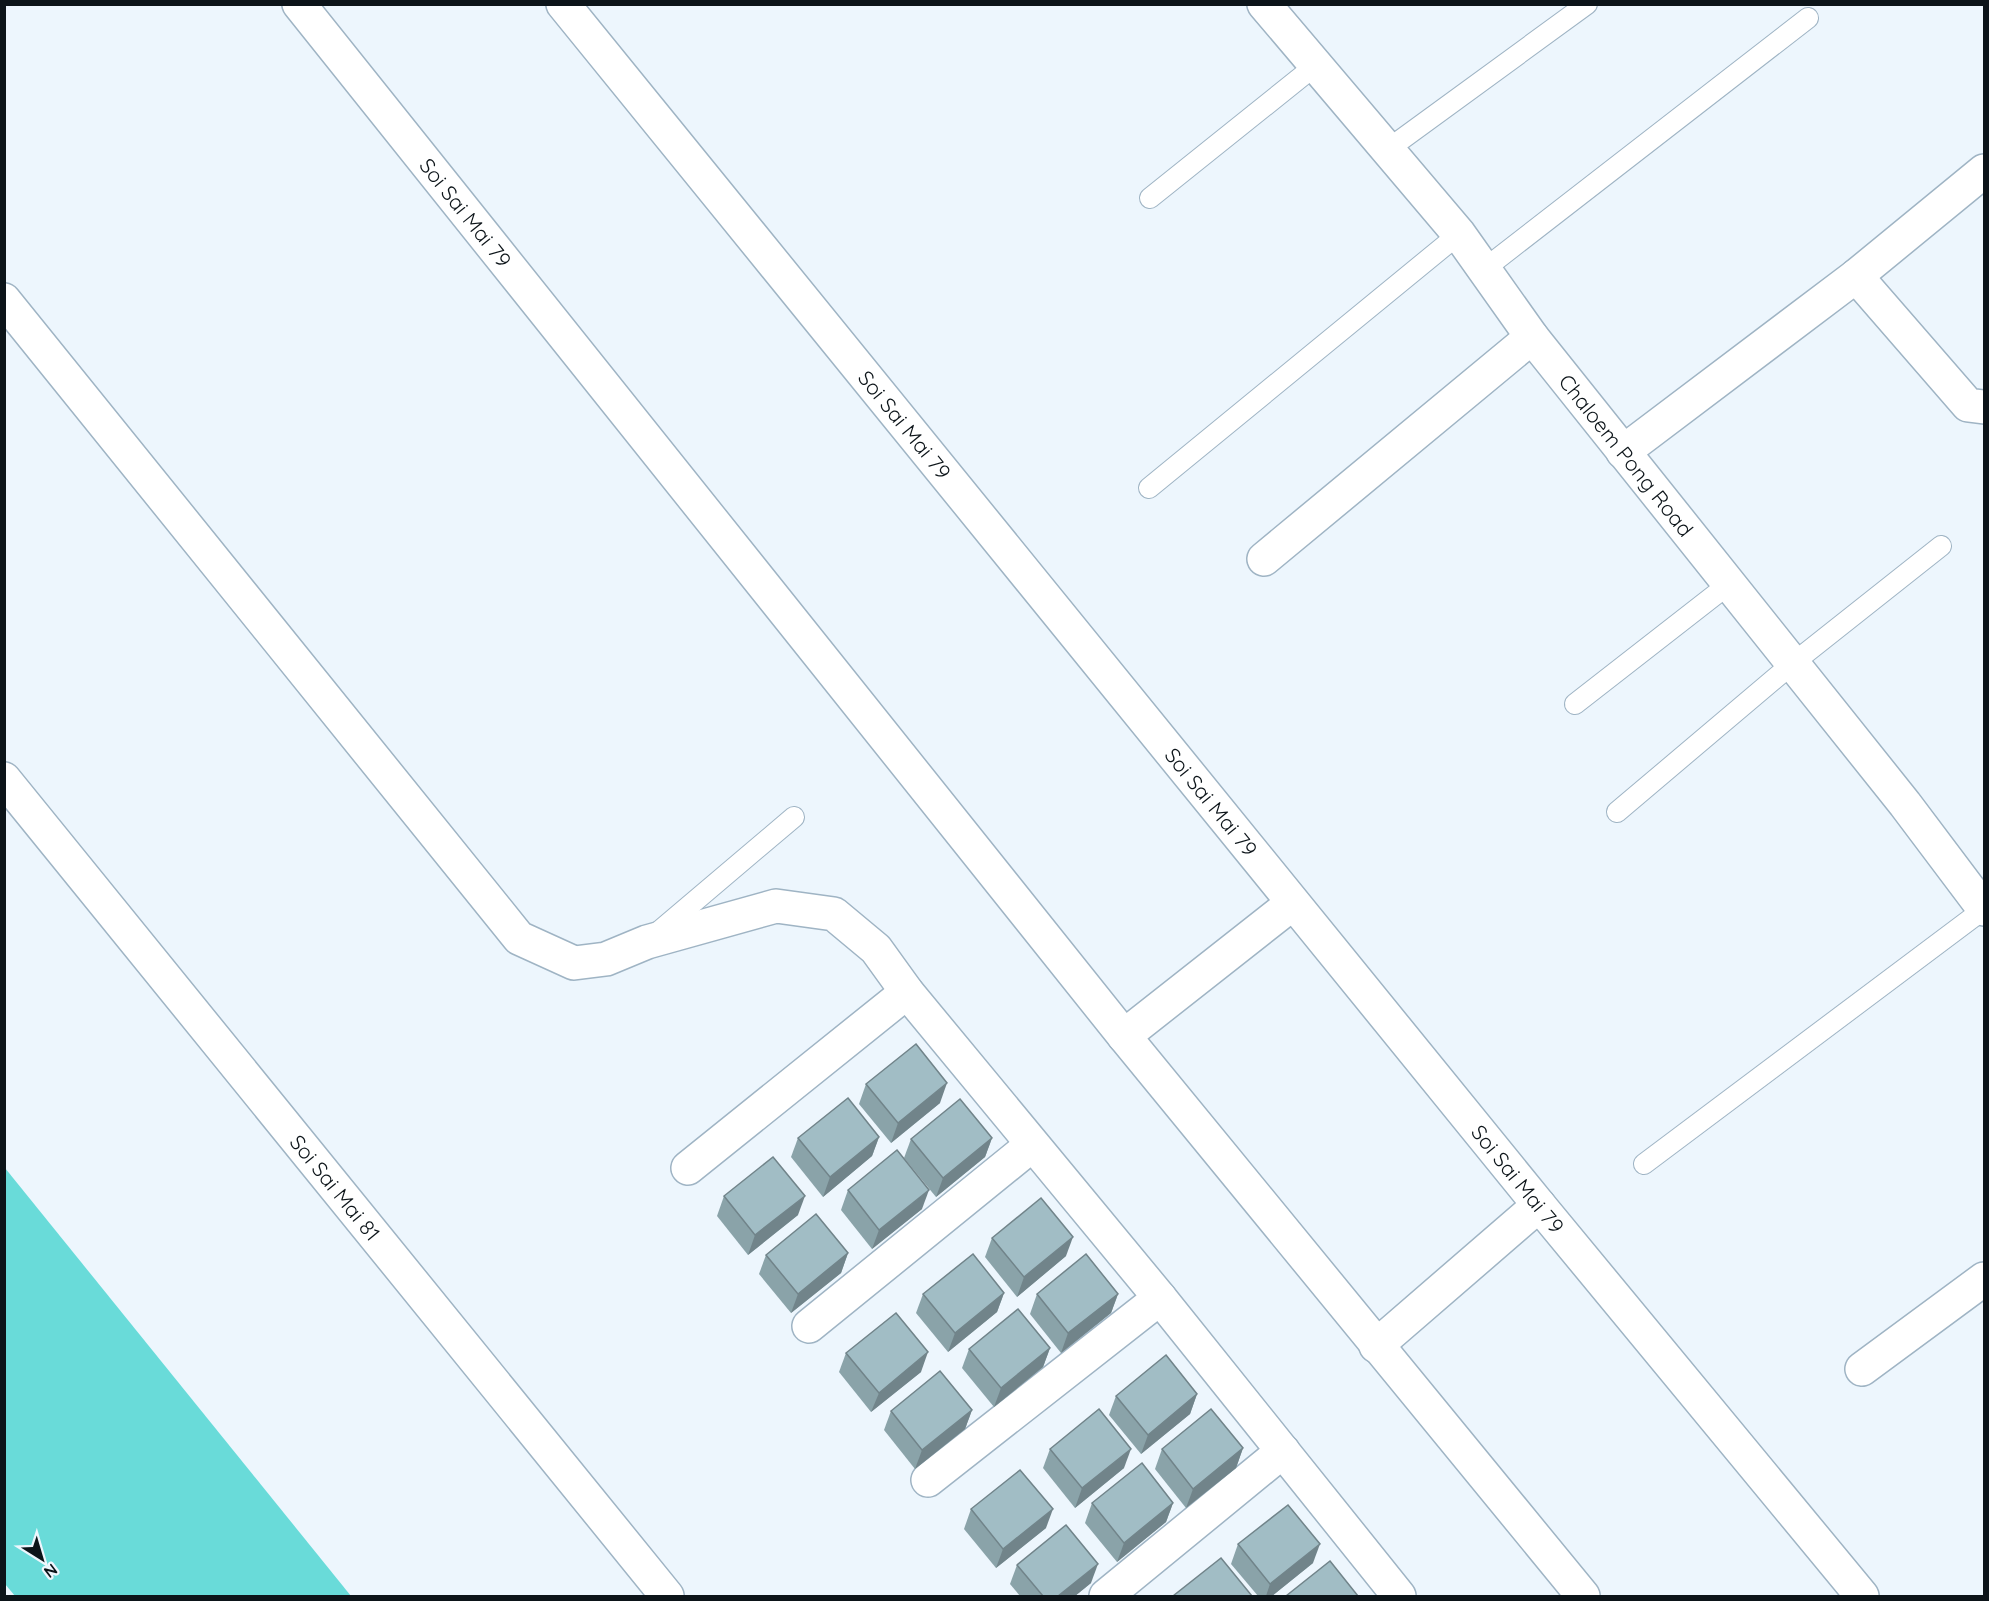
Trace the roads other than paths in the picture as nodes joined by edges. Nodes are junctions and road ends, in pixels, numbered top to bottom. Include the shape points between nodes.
1 (299, 4) edge
2 (563, 4) edge
3 (1264, 4) edge
4 (1587, 4) edge
5 (1809, 18) dead end
6 (1316, 65) junction
7 (1387, 150) junction
8 (1984, 171) edge
9 (1150, 198) dead end
10 (1459, 234) junction
11 (1483, 270) junction
12 (1856, 276) junction
13 (4, 300) edge
14 (1532, 337) junction
15 (1984, 407) edge
16 (1623, 452) junction
17 (1149, 488) dead end
18 (1941, 546) dead end
19 (1264, 559) dead end
20 (1729, 584) junction
21 (1792, 664) junction
22 (1575, 704) dead end
23 (4, 779) edge
24 (1617, 812) dead end
25 (794, 817) dead end
26 (1293, 903) junction
27 (1984, 909) edge
28 (647, 942) junction
29 (907, 992) junction
30 (1124, 1036) junction
31 (1032, 1145) junction
32 (1644, 1164) dead end
33 (688, 1168) dead end
34 (1539, 1206) junction
35 (1984, 1280) edge
36 (1160, 1298) junction
37 (809, 1326) dead end
38 (1376, 1346) junction
39 (1862, 1368) dead end
40 (1283, 1451) junction
41 (928, 1480) dead end
42 (667, 1596) edge
43 (1106, 1596) edge
44 (1399, 1596) edge
45 (1583, 1596) edge
46 (1862, 1596) edge

1 - 30 street, Soi Sai Mai 79
2 - 26 street, Soi Sai Mai 79
3 - 6 street, Chaloem Pong Road
4 - 7 lane
5 - 11 lane
6 - 7 street, Chaloem Pong Road
6 - 9 lane
7 - 10 street, Chaloem Pong Road
8 - 12 street
10 - 11 street, Chaloem Pong Road
10 - 17 lane
11 - 14 street, Chaloem Pong Road
12 - 15 street via 1968,405
12 - 16 street
13 - 28 street via 519,938 573,963 606,959
14 - 16 street, Chaloem Pong Road
14 - 19 street
16 - 20 street, Chaloem Pong Road
18 - 21 lane
20 - 21 street, Chaloem Pong Road
20 - 22 lane
21 - 24 lane
21 - 27 street, Chaloem Pong Road
23 - 42 street, Soi Sai Mai 81
25 - 28 lane
26 - 30 street
26 - 34 street, Soi Sai Mai 79
27 - 32 lane
28 - 29 street via 776,906 834,914 876,949
29 - 31 street
29 - 33 street
30 - 38 street, Soi Sai Mai 79
31 - 36 street
31 - 37 street
34 - 38 street
34 - 46 street, Soi Sai Mai 79
35 - 39 street
36 - 40 street
36 - 41 street
38 - 45 street, Soi Sai Mai 79
40 - 43 street
40 - 44 street

